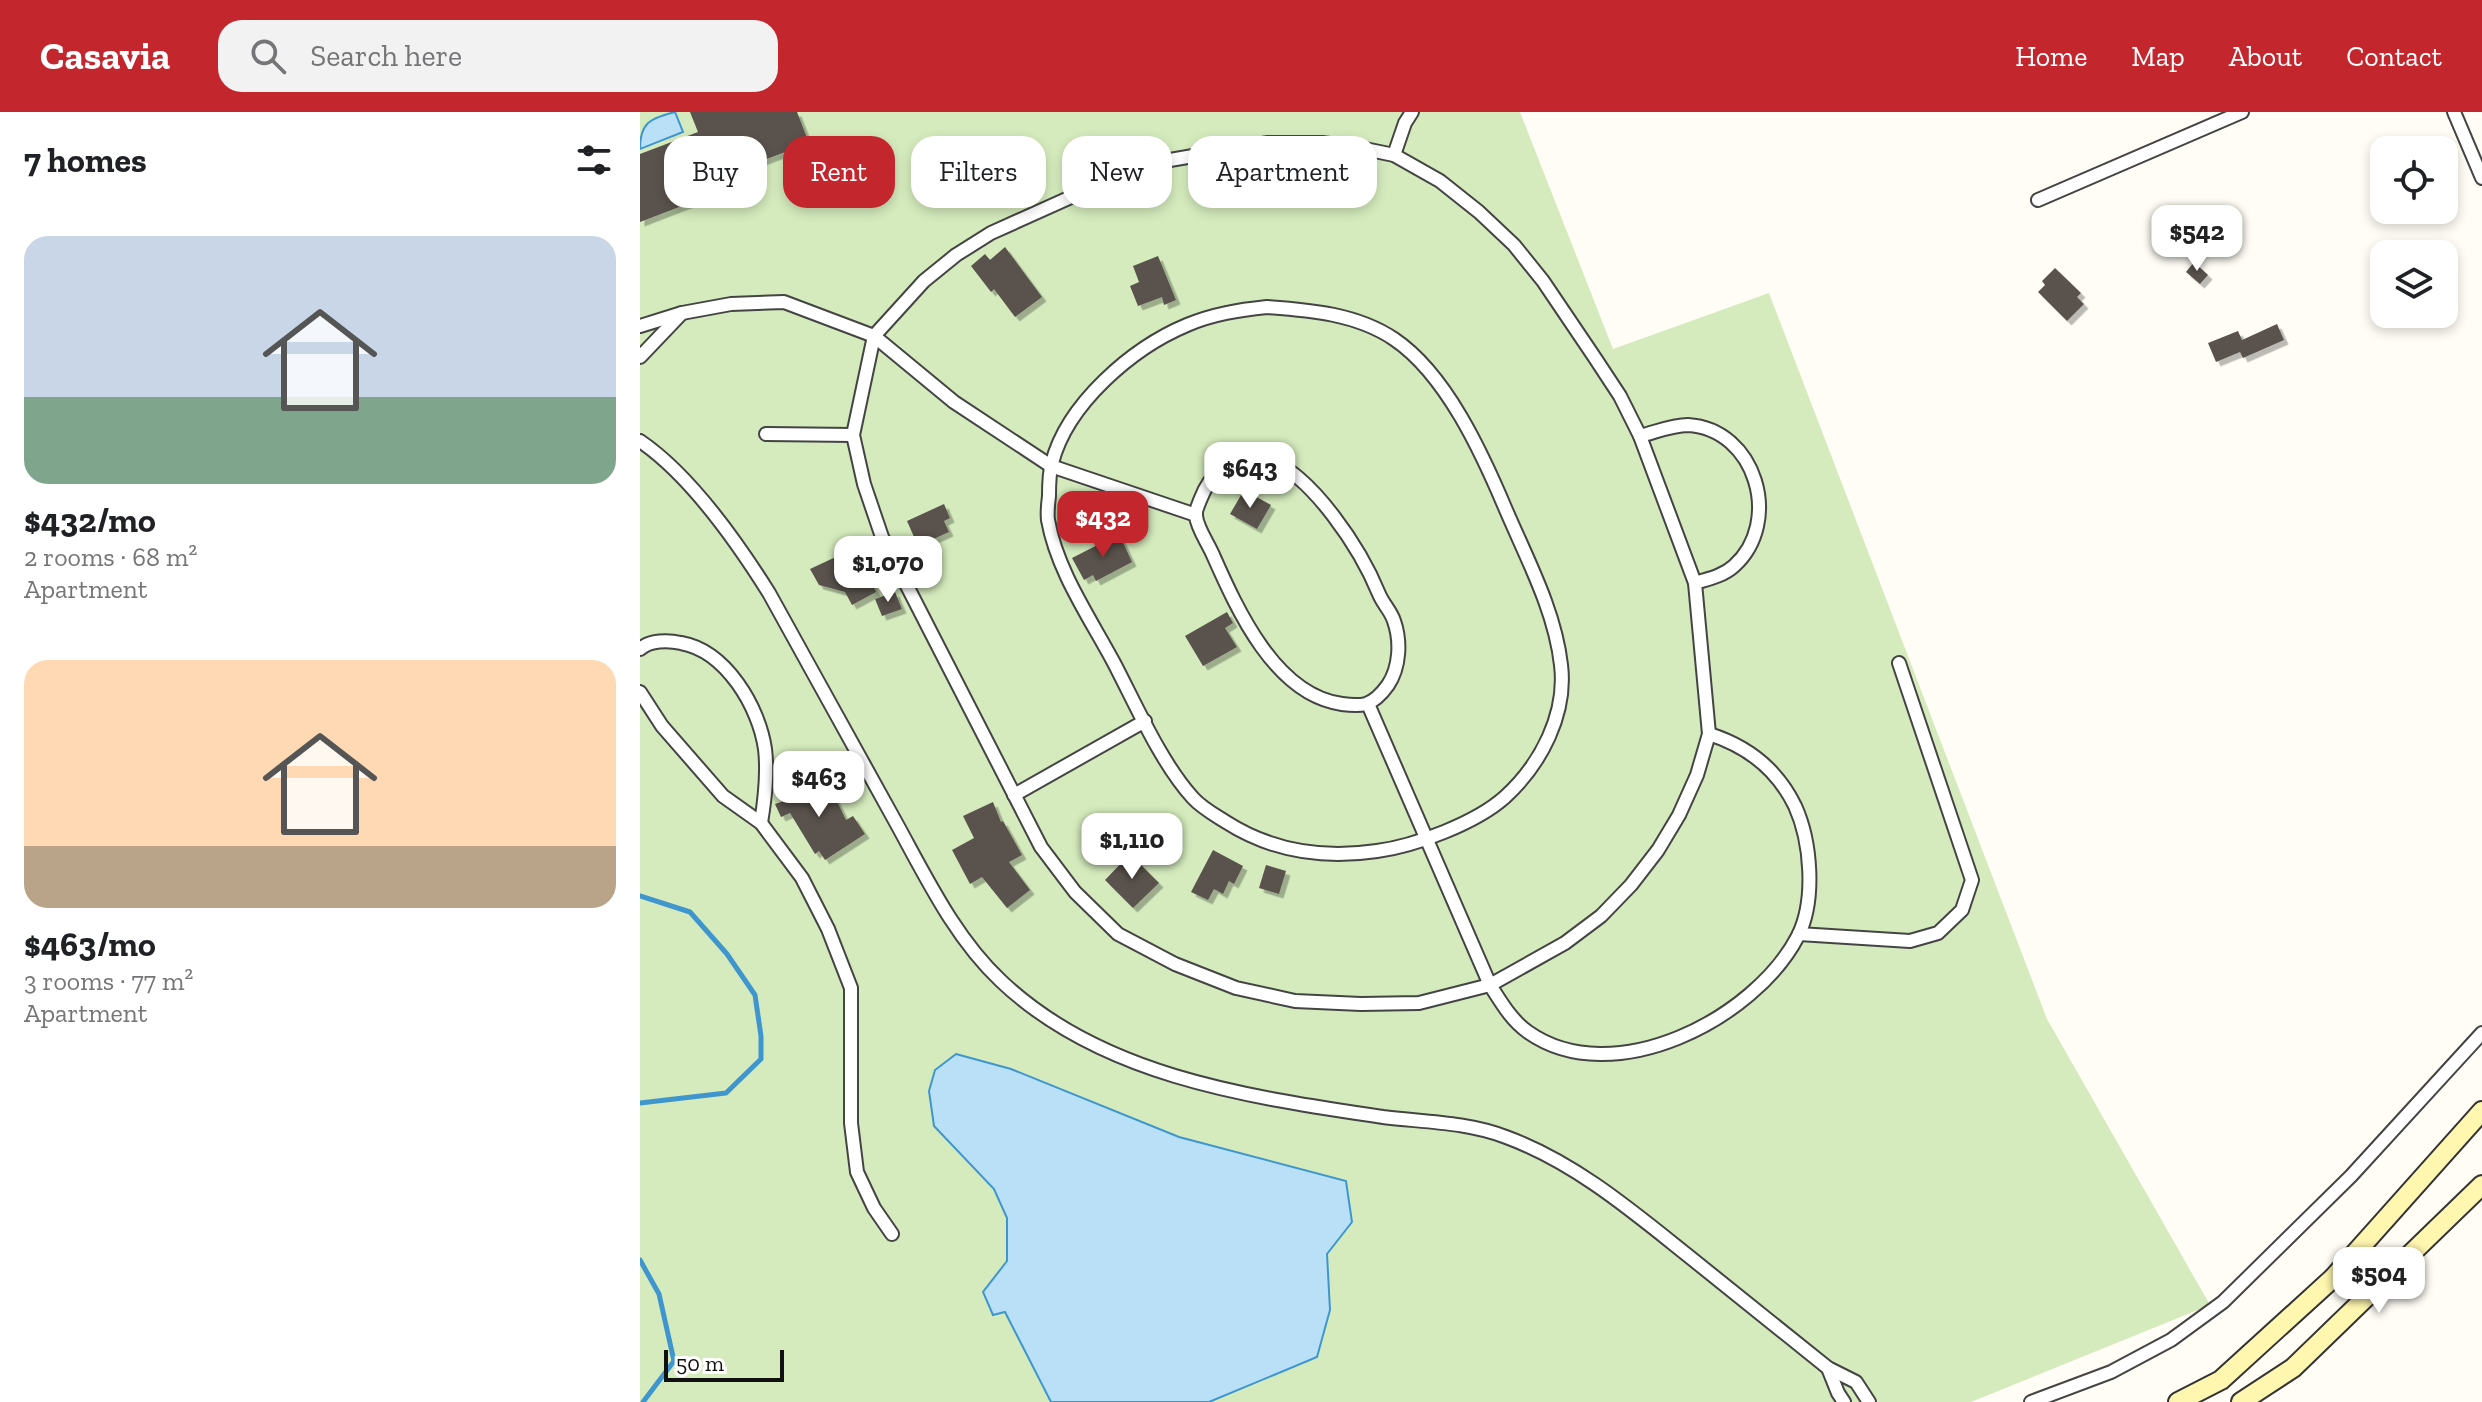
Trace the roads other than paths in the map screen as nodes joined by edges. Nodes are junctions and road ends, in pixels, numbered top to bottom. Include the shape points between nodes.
1 (1412, 112) edge
2 (2242, 112) edge
3 (2454, 112) edge
4 (1394, 155) junction
5 (2482, 178) edge
6 (2038, 200) dead end
7 (682, 313) junction
8 (640, 326) edge
9 (874, 336) junction
10 (640, 357) edge
11 (766, 434) dead end
12 (853, 435) junction
13 (1640, 436) junction
14 (640, 441) edge
15 (1051, 466) junction
16 (1196, 515) junction
17 (1695, 583) junction
18 (640, 649) edge
19 (1899, 663) dead end
20 (640, 692) edge
21 (1368, 704) junction
22 (1145, 721) junction
23 (1709, 734) junction
24 (1014, 795) junction
25 (761, 823) junction
26 (1427, 839) junction
27 (1799, 934) junction
28 (1490, 985) junction
29 (2482, 1033) edge
30 (2482, 1111) edge
31 (2482, 1185) edge
32 (892, 1234) dead end
33 (1828, 1368) junction
34 (1844, 1402) edge
35 (1869, 1402) edge
36 (2031, 1402) edge
37 (2178, 1402) edge
38 (2241, 1402) edge

1 - 4 street
2 - 6 street
3 - 5 street
4 - 9 street via 1322,143 1268,143 1170,160 1100,184 991,233 956,255
4 - 13 street via 1440,181 1514,245 1595,358
7 - 8 street
7 - 9 street via 784,302
7 - 10 street
9 - 12 street
9 - 15 street via 954,402
11 - 12 street
12 - 24 street via 882,537
13 - 17 street
13 - 17 street via 1690,425 1725,438 1751,467 1760,501 1754,536 1735,565
14 - 33 street via 701,499 745,555 976,956 1044,1017 1090,1044 1196,1083 1313,1106 1445,1123 1503,1135 1542,1152 1616,1198
15 - 16 street
15 - 22 street via 1047,517 1059,561
15 - 26 street via 1074,416 1114,371 1183,326 1209,317 1267,307 1350,318 1398,341 1417,359 1443,390 1499,493 1556,634 1562,669 1561,702 1550,739 1529,768 1504,797
16 - 21 street via 1239,609 1287,676 1320,699
16 - 21 street via 1213,475 1248,456 1265,458 1303,482 1334,515 1372,574 1394,619 1398,641 1393,678
17 - 23 street
18 - 25 street via 670,640 692,644 733,677 753,710 765,747 767,786
19 - 27 street via 1972,880 1962,910 1938,933 1910,941
20 - 25 street via 662,726 723,796
21 - 26 street
22 - 24 street
22 - 26 street via 1196,801 1248,836 1310,854 1344,855
23 - 27 street via 1732,741 1766,764 1791,797 1807,838 1809,860
23 - 28 street via 1679,815 1631,885 1565,943
24 - 28 street via 1041,847 1075,892 1118,934 1236,988 1295,1001 1361,1004 1419,1003
25 - 32 street via 802,878 851,988 851,1123 857,1172
26 - 28 street
27 - 28 street via 1776,968 1729,1012 1675,1039 1618,1053 1569,1051 1547,1044 1511,1017
29 - 36 street via 2351,1176 2223,1302 2171,1340 2111,1372
30 - 37 main road via 2333,1278 2221,1380
31 - 38 main road via 2293,1368
33 - 34 street
33 - 35 street via 1856,1382

